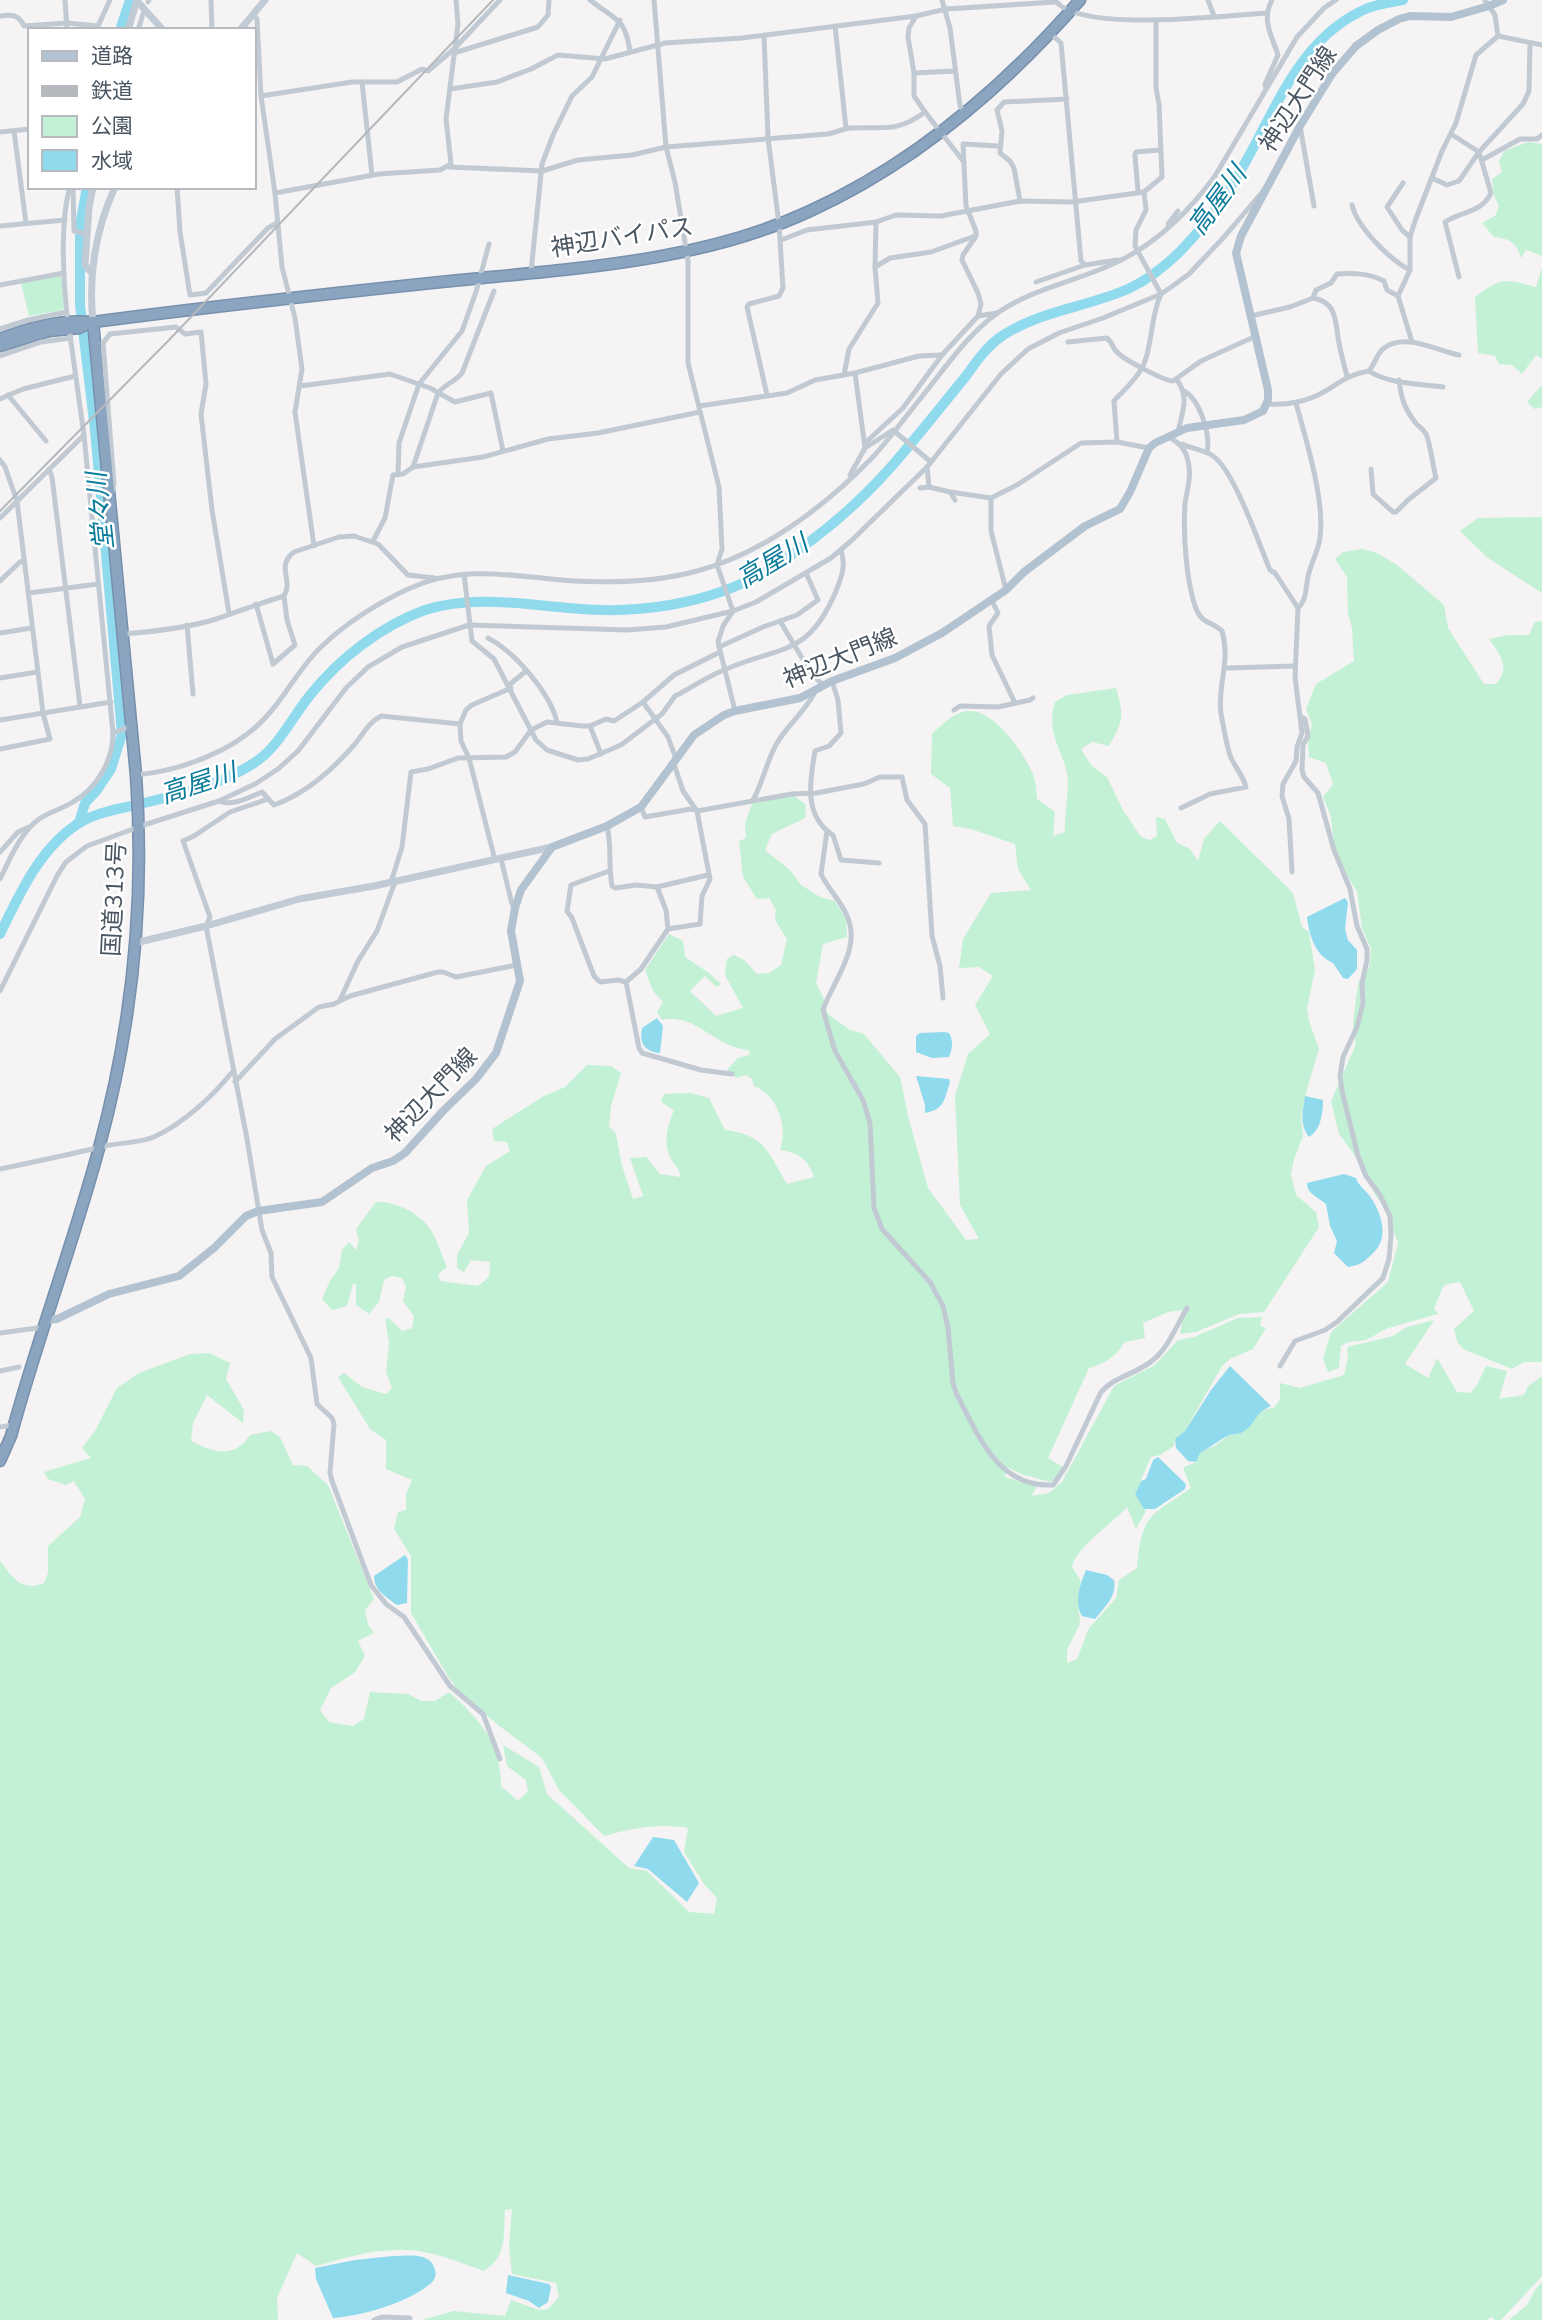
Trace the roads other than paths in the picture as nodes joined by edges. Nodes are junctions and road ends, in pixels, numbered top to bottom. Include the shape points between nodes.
1 (65, 0) edge
2 (110, 0) edge
3 (137, 0) edge
4 (211, 0) edge
5 (265, 0) edge
6 (456, 0) edge
7 (500, 0) edge
8 (549, 0) edge
9 (590, 0) edge
10 (654, 0) edge
11 (942, 0) edge
12 (1080, 0) edge
13 (1208, 0) edge
14 (1272, 0) edge
15 (1336, 0) edge
16 (1503, 0) edge
17 (1028, 1) edge
18 (1055, 1) edge
19 (1487, 3) edge
20 (256, 7) edge
21 (946, 9) junction
22 (1071, 10) junction
23 (1267, 13) junction
24 (143, 14) dead end
25 (0, 16) edge
26 (916, 16) junction
27 (1214, 16) junction
28 (620, 20) junction
29 (1156, 21) junction
30 (67, 26) edge
31 (835, 26) junction
32 (129, 28) edge
33 (139, 28) edge
34 (161, 28) edge
35 (212, 28) edge
36 (241, 28) edge
37 (1050, 33) junction
38 (764, 35) junction
39 (1498, 36) junction
40 (1531, 44) junction
41 (657, 45) junction
42 (1542, 46) edge
43 (454, 51) junction
44 (630, 51) junction
45 (602, 58) junction
46 (955, 71) junction
47 (914, 73) junction
48 (362, 82) junction
49 (450, 89) junction
50 (1266, 89) junction
51 (261, 96) junction
52 (1067, 99) junction
53 (925, 112) junction
54 (965, 113) junction
55 (1300, 126) junction
56 (846, 128) junction
57 (28, 129) edge
58 (14, 131) junction
59 (940, 131) junction
60 (0, 132) edge
61 (1451, 134) junction
62 (1542, 135) edge
63 (768, 138) junction
64 (999, 146) junction
65 (666, 147) junction
66 (1160, 150) junction
67 (1479, 152) junction
68 (1482, 160) junction
69 (964, 162) junction
70 (449, 167) junction
71 (542, 171) junction
72 (372, 175) junction
73 (1432, 178) junction
74 (1403, 184) dead end
75 (72, 189) edge
76 (72, 189) edge
77 (93, 189) edge
78 (114, 189) edge
79 (177, 189) edge
80 (1265, 190) junction
81 (1141, 192) junction
82 (275, 193) junction
83 (1020, 201) junction
84 (1076, 201) junction
85 (1352, 205) dead end
86 (1314, 206) dead end
87 (969, 211) junction
88 (1178, 211) dead end
89 (65, 220) junction
90 (876, 222) junction
91 (26, 223) junction
92 (276, 223) junction
93 (779, 224) junction
94 (0, 226) edge
95 (1166, 230) junction
96 (86, 233) junction
97 (976, 236) junction
98 (1410, 237) junction
99 (781, 240) junction
100 (489, 244) dead end
101 (687, 250) junction
102 (1137, 250) junction
103 (1123, 259) junction
104 (1085, 265) junction
105 (875, 267) junction
106 (1410, 270) junction
107 (91, 272) junction
108 (531, 272) junction
109 (64, 273) junction
110 (479, 278) junction
111 (1460, 278) dead end
112 (1036, 282) dead end
113 (0, 285) edge
114 (494, 292) dead end
115 (1161, 294) junction
116 (1398, 296) junction
117 (290, 297) junction
118 (1313, 298) junction
119 (997, 313) junction
120 (978, 316) junction
121 (1251, 316) junction
122 (80, 327) junction
123 (0, 329) edge
124 (1256, 336) junction
125 (0, 339) edge
126 (1068, 342) dead end
127 (1412, 342) junction
128 (0, 346) edge
129 (942, 355) junction
130 (1459, 355) dead end
131 (0, 356) edge
132 (1142, 367) junction
133 (1369, 371) junction
134 (855, 373) junction
135 (844, 374) junction
136 (75, 376) junction
137 (1347, 376) junction
138 (1177, 380) junction
139 (1399, 380) junction
140 (419, 384) junction
141 (300, 386) junction
142 (1443, 387) dead end
143 (1184, 391) junction
144 (438, 393) junction
145 (8, 395) junction
146 (766, 395) junction
147 (0, 399) edge
148 (1296, 403) junction
149 (1267, 404) junction
150 (700, 409) junction
151 (1204, 425) junction
152 (894, 431) junction
153 (1178, 432) junction
154 (84, 435) junction
155 (1168, 436) junction
156 (46, 441) dead end
157 (1117, 442) junction
158 (1179, 443) junction
159 (865, 445) junction
160 (1149, 448) junction
161 (503, 451) junction
162 (1207, 452) junction
163 (0, 460) edge
164 (929, 463) junction
165 (413, 467) junction
166 (49, 469) junction
167 (1371, 469) dead end
168 (398, 475) junction
169 (849, 479) junction
170 (929, 487) junction
171 (920, 488) dead end
172 (950, 492) junction
173 (991, 498) junction
174 (110, 500) junction
175 (955, 500) dead end
176 (17, 501) junction
177 (0, 518) edge
178 (373, 541) junction
179 (314, 546) junction
180 (841, 550) junction
181 (24, 561) junction
182 (718, 566) junction
183 (806, 573) junction
184 (464, 575) junction
185 (436, 579) junction
186 (0, 581) edge
187 (97, 584) junction
188 (65, 589) junction
189 (1006, 590) junction
190 (29, 593) junction
191 (284, 596) junction
192 (991, 599) junction
193 (256, 604) junction
194 (1298, 608) junction
195 (732, 610) junction
196 (229, 613) junction
197 (780, 621) junction
198 (469, 624) junction
199 (187, 625) junction
200 (32, 628) junction
201 (0, 633) edge
202 (123, 634) junction
203 (488, 638) dead end
204 (794, 646) junction
205 (720, 650) junction
206 (1295, 666) junction
207 (1225, 668) junction
208 (724, 670) junction
209 (526, 671) junction
210 (37, 672) junction
211 (0, 678) edge
212 (832, 681) junction
213 (824, 686) junction
214 (510, 687) junction
215 (813, 691) junction
216 (194, 694) dead end
217 (1033, 698) dead end
218 (111, 702) junction
219 (643, 702) junction
220 (1015, 704) junction
221 (80, 706) junction
222 (954, 710) dead end
223 (735, 711) junction
224 (43, 713) junction
225 (1301, 718) junction
226 (655, 719) junction
227 (0, 720) edge
228 (557, 722) junction
229 (460, 724) junction
230 (590, 726) junction
231 (129, 727) junction
232 (531, 730) junction
233 (116, 732) junction
234 (0, 749) edge
235 (601, 754) junction
236 (469, 758) junction
237 (675, 762) junction
238 (136, 778) junction
239 (811, 793) junction
240 (268, 799) junction
241 (753, 800) junction
242 (219, 802) junction
243 (641, 807) junction
244 (1181, 808) dead end
245 (697, 811) junction
246 (31, 826) junction
247 (139, 826) junction
248 (607, 826) junction
249 (827, 831) junction
250 (552, 847) junction
251 (0, 852) edge
252 (498, 860) junction
253 (879, 863) dead end
254 (609, 871) junction
255 (1292, 872) dead end
256 (708, 875) junction
257 (0, 879) edge
258 (393, 882) junction
259 (657, 887) junction
260 (515, 908) junction
261 (206, 926) junction
262 (668, 929) junction
263 (135, 943) junction
264 (517, 965) junction
265 (626, 982) junction
266 (0, 991) edge
267 (943, 998) dead end
268 (340, 1000) junction
269 (233, 1071) junction
270 (732, 1074) dead end
271 (235, 1082) junction
272 (100, 1147) junction
273 (0, 1169) edge
274 (258, 1211) junction
275 (1187, 1308) dead end
276 (46, 1325) junction
277 (0, 1333) edge
278 (1280, 1366) dead end
279 (19, 1367) dead end
280 (0, 1371) edge
281 (14, 1425) junction
282 (0, 1427) edge
283 (0, 1461) edge
284 (500, 1759) dead end
285 (410, 2318) dead end
286 (374, 2320) edge

1 - 30 street
2 - 30 street via 98,26
3 - 32 street
3 - 34 street
4 - 35 street
5 - 20 street
6 - 43 street
7 - 43 street
8 - 43 street via 548,15 538,27
9 - 28 street
10 - 41 street
11 - 21 street
12 - 22 highway, 神辺バイパス
13 - 27 street
14 - 23 street
15 - 50 street via 1300,33
16 - 19 main road, 神辺大門線
17 - 18 street
17 - 21 street
18 - 22 street
19 - 39 street
19 - 55 main road, 神辺大門線 via 1451,16 1410,16 1378,30 1342,60
20 - 36 street
20 - 51 street
21 - 26 street
21 - 46 street
22 - 29 street via 1085,16
22 - 37 highway, 神辺バイパス
23 - 27 street
23 - 50 street via 1278,55
24 - 33 street
25 - 30 street via 15,16 24,26
26 - 31 street
26 - 47 street via 908,37
27 - 29 street
28 - 44 street
28 - 45 street
29 - 66 street
31 - 38 street
31 - 56 street
37 - 52 street via 1061,43
37 - 54 highway, 神辺バイパス
38 - 41 street
38 - 63 street
39 - 40 street
39 - 61 street via 1476,55
40 - 42 street
40 - 67 street via 1526,98
41 - 44 street
41 - 65 street
43 - 48 street via 428,71 422,69 397,82
43 - 49 street
44 - 45 street
45 - 49 street via 558,55 497,82
45 - 71 street via 561,116
46 - 47 street
46 - 54 street
47 - 53 street via 914,96
48 - 51 street
48 - 72 street
49 - 70 street via 446,119 452,158
50 - 95 street via 1201,196
51 - 82 street
52 - 64 street via 1004,102 997,110 1002,131
52 - 84 street
53 - 56 street via 910,124 878,130
53 - 59 street
54 - 59 highway, 神辺バイパス
55 - 80 main road, 神辺大門線
55 - 86 street
56 - 63 street via 828,134
57 - 58 street
58 - 60 street
58 - 91 street
59 - 69 street
59 - 93 highway, 神辺バイパス via 855,188
61 - 67 street
61 - 73 street
62 - 68 street via 1520,139
63 - 65 street
63 - 93 street
64 - 69 street via 962,144
64 - 83 street via 1014,168
65 - 71 street via 578,160
65 - 101 street
66 - 81 street via 1163,177
66 - 81 street via 1136,152
67 - 68 street
67 - 73 street via 1459,181 1447,185
68 - 111 street via 1491,193 1488,200 1445,222
69 - 87 street
70 - 71 street
70 - 72 street
71 - 108 street
72 - 82 street
73 - 98 street
74 - 98 street via 1387,207
75 - 89 street
76 - 96 street via 74,231
77 - 96 street
78 - 107 street via 100,224
79 - 92 street via 190,295 206,293
80 - 115 street via 1189,274
80 - 121 main road, 神辺大門線 via 1236,253
81 - 84 street
81 - 102 street via 1146,210 1135,237
82 - 92 street
83 - 84 street
83 - 87 street
84 - 104 street
85 - 106 street via 1368,235
87 - 90 street via 896,215
87 - 97 street
88 - 95 street
89 - 91 street
89 - 109 street
90 - 99 street via 807,230
90 - 105 street
91 - 94 street
92 - 117 street
93 - 99 street
93 - 101 highway, 神辺バイパス
95 - 102 street
96 - 107 street via 85,265
97 - 105 street via 930,252 891,258
97 - 120 street via 962,260 978,293
98 - 106 street
99 - 146 street via 782,292 747,307
100 - 110 street
101 - 108 highway, 神辺バイパス
101 - 150 street via 688,363
102 - 103 street
102 - 115 street
103 - 104 street
103 - 119 street via 1035,292
104 - 112 street
105 - 135 street via 878,303 849,349
106 - 116 street
107 - 122 street
108 - 110 highway, 神辺バイパス
109 - 113 street
109 - 123 street via 67,313
110 - 117 highway, 神辺バイパス
110 - 140 street via 461,331
114 - 144 street via 462,373
115 - 132 street
115 - 164 street via 1028,349 1001,374
116 - 118 street via 1387,290 1384,281 1355,273 1337,274 1331,283 1316,290
116 - 127 street
117 - 122 highway, 神辺バイパス
117 - 141 street via 302,369
118 - 121 street
118 - 137 street via 1334,312
119 - 120 street
119 - 152 street via 973,335
120 - 129 street
121 - 124 main road, 神辺大門線
122 - 125 highway via 46,324
122 - 128 highway
122 - 131 street
122 - 136 street
122 - 174 highway, 国道313号
124 - 138 street via 1201,361
124 - 149 main road, 神辺大門線
126 - 132 street via 1107,338 1115,351
127 - 130 street
127 - 133 street via 1386,346
129 - 134 street via 919,356
129 - 159 street via 903,408
132 - 138 street via 1163,380
132 - 157 street via 1114,401
133 - 137 street
133 - 139 street
134 - 135 street
134 - 159 street
135 - 146 street
136 - 145 street
136 - 154 street
137 - 148 street
138 - 143 street
139 - 142 street
139 - 167 street via 1402,404 1426,434 1436,478 1393,512 1373,494
140 - 141 street via 390,374
140 - 144 street
140 - 168 street via 399,443
141 - 179 street via 295,412
143 - 151 street via 1193,399
143 - 153 street
144 - 161 street via 455,402 491,393
144 - 165 street
145 - 147 street
145 - 156 street
146 - 150 street
148 - 149 street
148 - 194 street via 1318,494 1321,530
149 - 151 main road via 1263,411 1244,419
150 - 161 street
150 - 182 street via 722,504
151 - 153 main road
151 - 162 street
152 - 159 street
152 - 164 street
152 - 169 street
153 - 155 main road
154 - 166 street
154 - 187 street
155 - 158 street
155 - 160 main road
157 - 160 street
157 - 173 street via 1081,443
158 - 162 street
158 - 207 street via 1189,465 1185,529 1189,575 1197,611 1222,631
159 - 169 street
160 - 189 main road, 神辺大門線 via 1120,509 1085,526
161 - 165 street
162 - 194 street via 1224,466 1270,570
163 - 176 street
164 - 170 street
164 - 180 street
165 - 168 street
166 - 176 street
166 - 188 street
168 - 178 street via 393,475 385,518
169 - 182 street via 798,520
170 - 171 street
170 - 172 street
172 - 173 street
172 - 175 street
173 - 189 street via 991,531
174 - 196 street via 114,484 103,343 110,334 176,327 185,334 201,332 206,384 201,414
174 - 202 highway, 国道313号
176 - 177 street
176 - 181 street
178 - 179 street via 348,536
178 - 185 street via 408,575
179 - 191 street via 288,556
180 - 183 street
180 - 204 street via 844,571 826,615
181 - 186 street
181 - 190 street
182 - 184 street via 668,578 615,582
182 - 195 street
183 - 195 street via 756,602
183 - 197 street via 818,600
184 - 185 street
184 - 198 street
185 - 238 street via 389,599 343,628 310,659 265,719 232,743
187 - 188 street
187 - 218 street
188 - 190 street
188 - 221 street
189 - 192 main road, 神辺大門線
190 - 200 street
191 - 193 street
191 - 193 street via 295,645 273,664
192 - 212 main road, 神辺大門線 via 895,658
192 - 220 street via 998,613 989,626 992,655
193 - 196 street
194 - 206 street
195 - 198 street via 666,627 627,630
195 - 205 street via 719,636
196 - 199 street
197 - 204 street
197 - 205 street
198 - 214 street via 472,641 492,655
198 - 242 street via 402,647 368,667 298,751 278,769
199 - 202 street
199 - 216 street
200 - 201 street
200 - 210 street
202 - 231 highway, 国道313号
203 - 209 street via 508,650
204 - 208 street
204 - 213 street
205 - 208 street
205 - 219 street via 674,675
206 - 207 street
206 - 225 street
207 - 244 street via 1221,712 1231,757 1246,787 1210,794
208 - 223 street
208 - 226 street via 675,696
209 - 214 street
209 - 228 street
210 - 211 street
210 - 224 street
212 - 213 main road, 神辺大門線
212 - 239 street via 841,733 830,746 815,751
213 - 215 main road, 神辺大門線
214 - 229 street via 472,705
214 - 232 street
215 - 223 main road, 神辺大門線 via 800,698
215 - 241 street via 808,705 776,745
217 - 220 street
218 - 221 street
218 - 233 street
219 - 226 street
219 - 230 street via 614,722 606,719
220 - 222 street
221 - 224 street
223 - 237 main road, 神辺大門線 via 694,735
224 - 227 street
224 - 234 street via 50,739
225 - 255 street via 1296,761 1283,784 1282,796 1289,820
225 - 278 street via 1308,729 1302,770 1318,793 1367,949 1363,1003 1340,1076 1358,1156 1390,1216 1391,1235 1383,1278 1337,1322 1295,1341
226 - 235 street
226 - 237 street via 668,737
228 - 230 street
228 - 232 street
229 - 236 street
229 - 240 street via 380,716 310,787 274,805
230 - 235 street
231 - 233 street
231 - 238 highway, 国道313号
232 - 235 street via 547,750 579,760
232 - 236 street via 506,757
233 - 246 street via 109,760 93,784 74,802
236 - 252 street
236 - 258 street via 411,772
237 - 243 main road, 神辺大門線
237 - 245 street via 683,791
238 - 247 highway, 国道313号
239 - 241 street
239 - 249 street via 812,811
239 - 267 street via 880,777 902,777 907,800 925,824 932,936
240 - 242 street via 262,792 237,802
240 - 261 street via 230,812 183,841 210,917
241 - 245 street
242 - 247 street
243 - 245 street via 645,817
243 - 248 main road, 神辺大門線
245 - 256 street
246 - 251 street via 18,832
246 - 257 street
247 - 263 highway, 国道313号
247 - 266 street via 87,846 66,862
248 - 250 main road, 神辺大門線
248 - 254 street via 612,846
249 - 253 street via 833,835 841,860
249 - 275 street via 821,874 852,929 845,963 823,1010 835,1051 870,1122 874,1208 882,1229 930,1282 943,1306 953,1383 991,1456 1020,1479 1053,1485 1101,1392 1109,1382 1153,1361
250 - 252 street
250 - 260 main road, 神辺大門線 via 521,890
252 - 258 street
252 - 260 street
254 - 259 street via 615,888
254 - 265 street via 572,885 567,911 597,979
256 - 259 street
256 - 262 street via 700,924
258 - 261 street via 299,899
258 - 268 street via 377,932
259 - 262 street
260 - 264 main road, 神辺大門線 via 511,931
261 - 263 street
261 - 269 street
262 - 265 street via 641,969
263 - 272 highway, 国道313号 via 125,1029
264 - 268 street via 456,978 438,972
264 - 274 main road, 神辺大門線 via 520,981 496,1054 405,1153 372,1168 322,1202
265 - 270 street via 642,1053
268 - 271 street via 286,1029
269 - 271 street
269 - 272 street via 188,1114 156,1136
271 - 274 street
272 - 273 street
272 - 276 highway, 国道313号
274 - 276 main road, 神辺大門線 via 246,1216 179,1276 109,1294
274 - 284 street via 271,1253 275,1288 311,1358 317,1404 334,1424 330,1473 371,1585 404,1617 450,1686 484,1714
276 - 277 street
276 - 281 highway, 国道313号
279 - 280 street
281 - 282 street
281 - 283 highway, 国道313号
285 - 286 street

